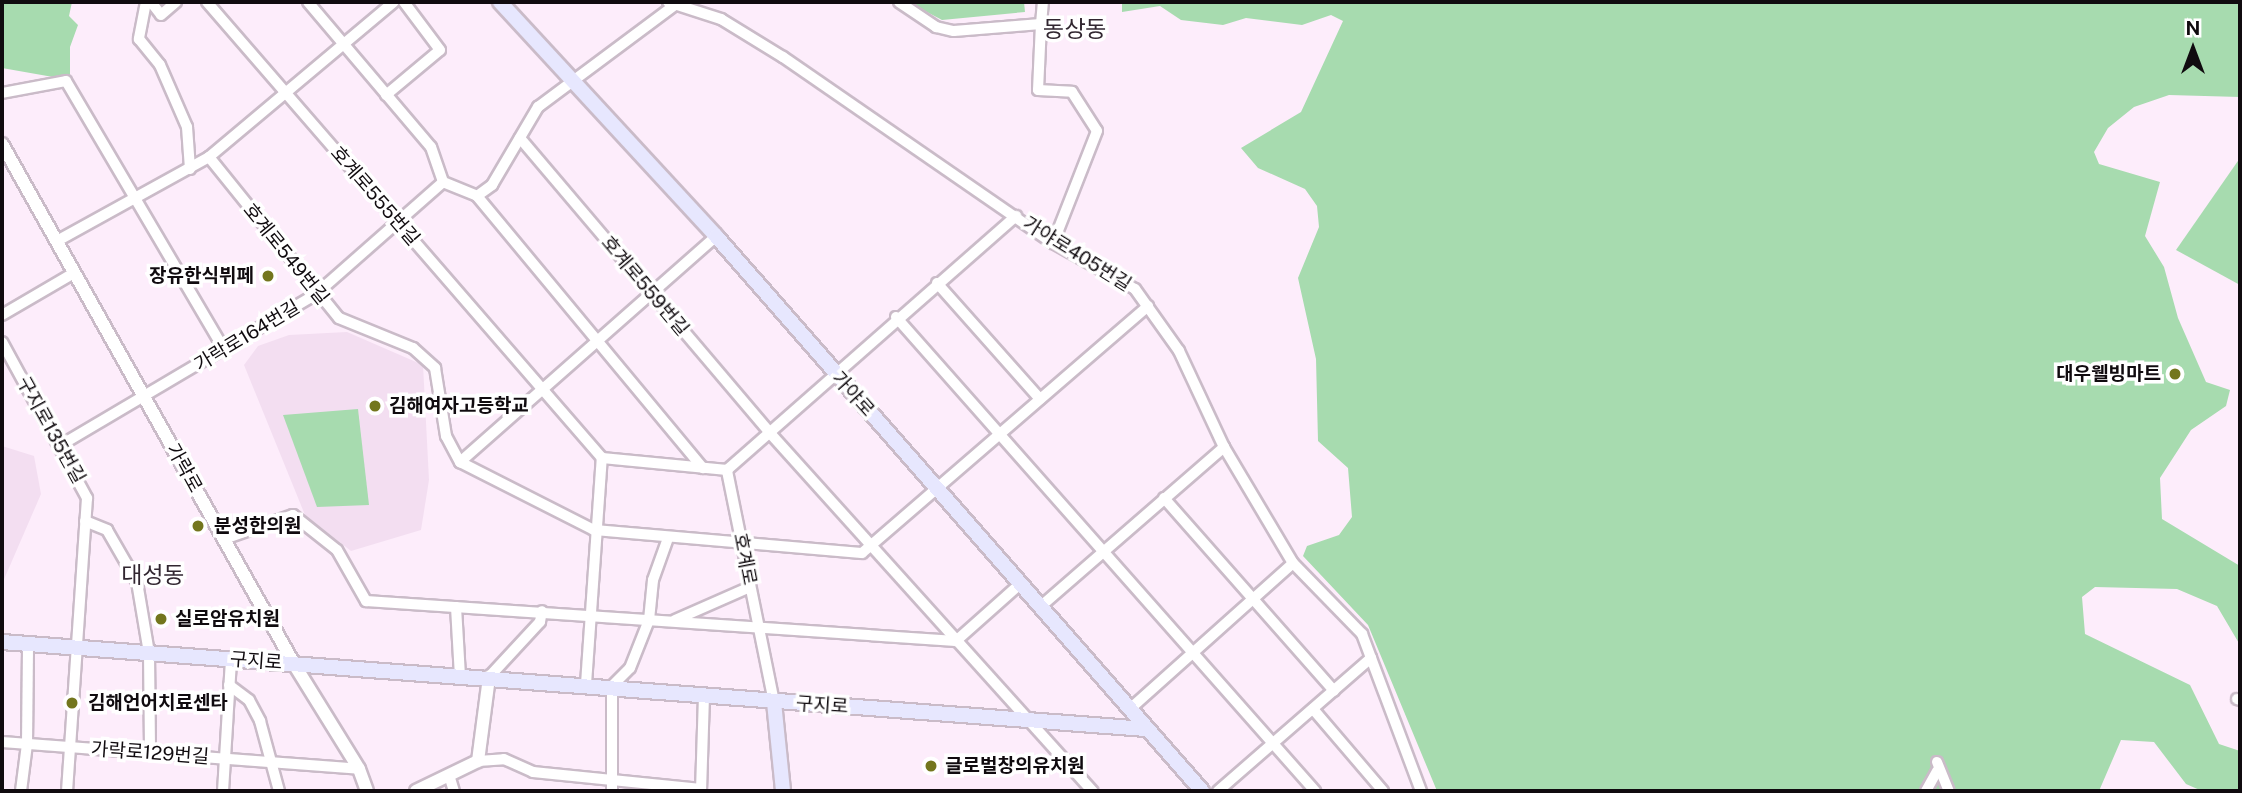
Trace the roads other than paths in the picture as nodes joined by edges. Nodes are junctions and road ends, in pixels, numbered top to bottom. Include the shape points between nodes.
1 (149, 2) edge
2 (176, 2) edge
3 (208, 2) edge
4 (308, 2) edge
5 (394, 2) edge
6 (404, 2) edge
7 (500, 2) edge
8 (899, 2) edge
9 (1042, 2) edge
10 (672, 3) edge
11 (1041, 24) junction
12 (342, 43) junction
13 (575, 80) junction
14 (286, 91) junction
15 (2, 93) edge
16 (386, 95) junction
17 (520, 138) junction
18 (2, 144) edge
19 (209, 157) junction
20 (190, 169) junction
21 (443, 182) junction
22 (477, 196) junction
23 (136, 198) junction
24 (1016, 216) junction
25 (400, 225) junction
26 (716, 236) junction
27 (57, 242) junction
28 (1053, 243) junction
29 (75, 273) junction
30 (937, 283) junction
31 (651, 293) junction
32 (316, 295) junction
33 (1148, 306) junction
34 (2, 315) edge
35 (896, 317) junction
36 (596, 341) junction
37 (2, 342) edge
38 (225, 351) junction
39 (833, 371) junction
40 (543, 390) junction
41 (143, 395) junction
42 (1040, 399) junction
43 (770, 433) junction
44 (1000, 436) junction
45 (61, 445) junction
46 (1224, 447) junction
47 (602, 458) junction
48 (460, 462) junction
49 (703, 468) junction
50 (727, 470) junction
51 (937, 489) junction
52 (1164, 498) junction
53 (85, 521) junction
54 (594, 530) junction
55 (668, 538) junction
56 (224, 540) junction
57 (743, 545) junction
58 (873, 548) junction
59 (1104, 553) junction
60 (1293, 563) junction
61 (1020, 584) junction
62 (750, 587) junction
63 (1252, 597) junction
64 (456, 607) junction
65 (1040, 607) junction
66 (542, 611) junction
67 (592, 615) junction
68 (649, 620) junction
69 (671, 621) junction
70 (759, 626) junction
71 (956, 640) junction
72 (2, 642) edge
73 (28, 644) junction
74 (75, 648) junction
75 (1192, 652) junction
76 (149, 653) junction
77 (1371, 658) junction
78 (231, 660) junction
79 (295, 664) junction
80 (460, 676) junction
81 (489, 677) junction
82 (586, 684) junction
83 (229, 685) junction
84 (612, 686) junction
85 (1334, 691) junction
86 (704, 695) junction
87 (774, 702) junction
88 (1130, 708) junction
89 (1313, 709) junction
90 (1031, 720) junction
91 (1147, 729) junction
92 (2, 742) edge
93 (27, 744) junction
94 (1273, 744) junction
95 (69, 747) junction
96 (150, 753) junction
97 (225, 758) junction
98 (478, 761) junction
99 (272, 762) junction
100 (359, 769) junction
101 (449, 775) junction
102 (612, 776) junction
103 (1419, 786) edge
104 (701, 790) edge
105 (21, 791) edge
106 (67, 791) edge
107 (223, 791) edge
108 (279, 791) edge
109 (367, 791) edge
110 (416, 791) edge
111 (454, 791) edge
112 (612, 791) edge
113 (783, 791) edge
114 (1093, 791) edge
115 (1202, 791) edge
116 (1218, 791) edge
117 (1314, 791) edge
118 (1383, 791) edge
119 (1407, 791) edge
120 (1926, 791) edge
121 (1950, 791) edge

1 - 2 street via 161,15
1 - 20 street via 139,39 170,88 187,127
3 - 14 street, 호계로555번길
4 - 12 street
5 - 12 street
6 - 16 street via 440,50
7 - 13 main road, 가야로
8 - 11 street via 936,27 954,31
9 - 11 street
10 - 13 street
10 - 24 street, 가야로405번길 via 721,19 783,57
11 - 28 street via 1038,90 1072,92 1097,131
12 - 14 street
12 - 16 street
13 - 17 street via 538,107
13 - 26 main road, 가야로
14 - 19 street
14 - 25 street, 호계로555번길
15 - 23 street via 66,81
16 - 21 street via 431,147
17 - 22 street via 492,185
17 - 31 street, 호계로559번길
18 - 27 street, 가락로
19 - 20 street
19 - 32 street, 호계로549번길
20 - 23 street
21 - 22 street
21 - 25 street, 가락로164번길
22 - 36 street
23 - 27 street
23 - 38 street
24 - 28 street, 가야로405번길
24 - 30 street
25 - 32 street, 가락로164번길
25 - 40 street, 호계로555번길
26 - 31 street
26 - 39 main road, 가야로
27 - 29 street, 가락로
28 - 33 street, 가야로405번길 via 1135,289
29 - 34 street
29 - 41 street, 가락로
30 - 35 street
30 - 42 street
31 - 36 street
31 - 43 street, 호계로559번길
32 - 38 street, 가락로164번길
32 - 48 street, 호계로549번길 via 357,330 414,348 435,368 446,436
33 - 42 street
33 - 46 street, 가야로405번길 via 1179,351
35 - 39 street
35 - 44 street
36 - 40 street
36 - 49 street
37 - 45 street, 구지로135번길
38 - 41 street, 가락로164번길
39 - 43 street
39 - 51 main road, 가야로
40 - 47 street, 호계로555번길
40 - 48 street
41 - 45 street, 가락로164번길
41 - 56 street, 가락로
42 - 44 street
43 - 50 street
43 - 58 street, 호계로559번길
44 - 51 street
44 - 59 street
45 - 53 street, 구지로135번길 via 87,498
46 - 52 street
46 - 60 street, 가야로405번길
47 - 49 street
47 - 54 street
48 - 54 street
49 - 50 street
50 - 57 street, 호계로
51 - 58 street
51 - 61 main road, 가야로
52 - 59 street
52 - 63 street
53 - 74 street, 구지로135번길
53 - 76 street via 107,530 137,582
54 - 55 street
54 - 67 street
55 - 57 street
55 - 68 street via 653,580
56 - 64 street via 293,515 337,550 366,601
56 - 79 street, 가락로
57 - 58 street via 862,553
57 - 62 street, 호계로
58 - 71 street, 호계로559번길
59 - 65 street
59 - 75 street
60 - 63 street
60 - 77 street, 가야로405번길 via 1362,634
61 - 65 main road, 가야로
61 - 71 street
62 - 69 street
62 - 70 street, 호계로
63 - 75 street
63 - 85 street
64 - 66 street
64 - 80 street
65 - 88 main road, 가야로
66 - 67 street
66 - 81 street via 540,622
67 - 68 street
67 - 82 street
68 - 69 street
68 - 84 street via 630,668
69 - 70 street
70 - 71 street
70 - 87 street, 호계로
71 - 90 street, 호계로559번길
72 - 73 main road, 구지로
73 - 74 main road, 구지로
73 - 93 street via 24,693
74 - 76 main road, 구지로
74 - 95 street, 구지로135번길
75 - 88 street
75 - 94 street
76 - 78 main road, 구지로
76 - 96 street
77 - 85 street
77 - 103 street, 가야로405번길
78 - 79 main road, 구지로
78 - 83 street
79 - 80 main road, 구지로
79 - 100 street, 가락로
80 - 81 main road, 구지로
81 - 82 main road, 구지로
81 - 98 street
82 - 84 main road, 구지로
83 - 97 street
83 - 99 street via 249,700
84 - 86 main road, 구지로
84 - 102 street
85 - 89 street
86 - 87 main road, 구지로
86 - 104 street
87 - 90 main road, 구지로
87 - 113 main road, 호계로
88 - 91 main road, 가야로
89 - 94 street
89 - 118 street
90 - 91 main road, 구지로
90 - 114 street
91 - 115 main road, 가야로
92 - 93 street, 가락로129번길
93 - 95 street, 가락로129번길
93 - 105 street
94 - 116 street
94 - 117 street
95 - 96 street, 가락로129번길
95 - 106 street, 구지로135번길
96 - 97 street, 가락로129번길
97 - 99 street, 가락로129번길
97 - 107 street
98 - 101 street
98 - 102 street via 504,758 533,772
99 - 100 street, 가락로129번길
99 - 108 street
100 - 109 street, 가락로
101 - 110 street
101 - 111 street
102 - 104 street
102 - 112 street
103 - 119 street
120 - 121 street via 1937,767

